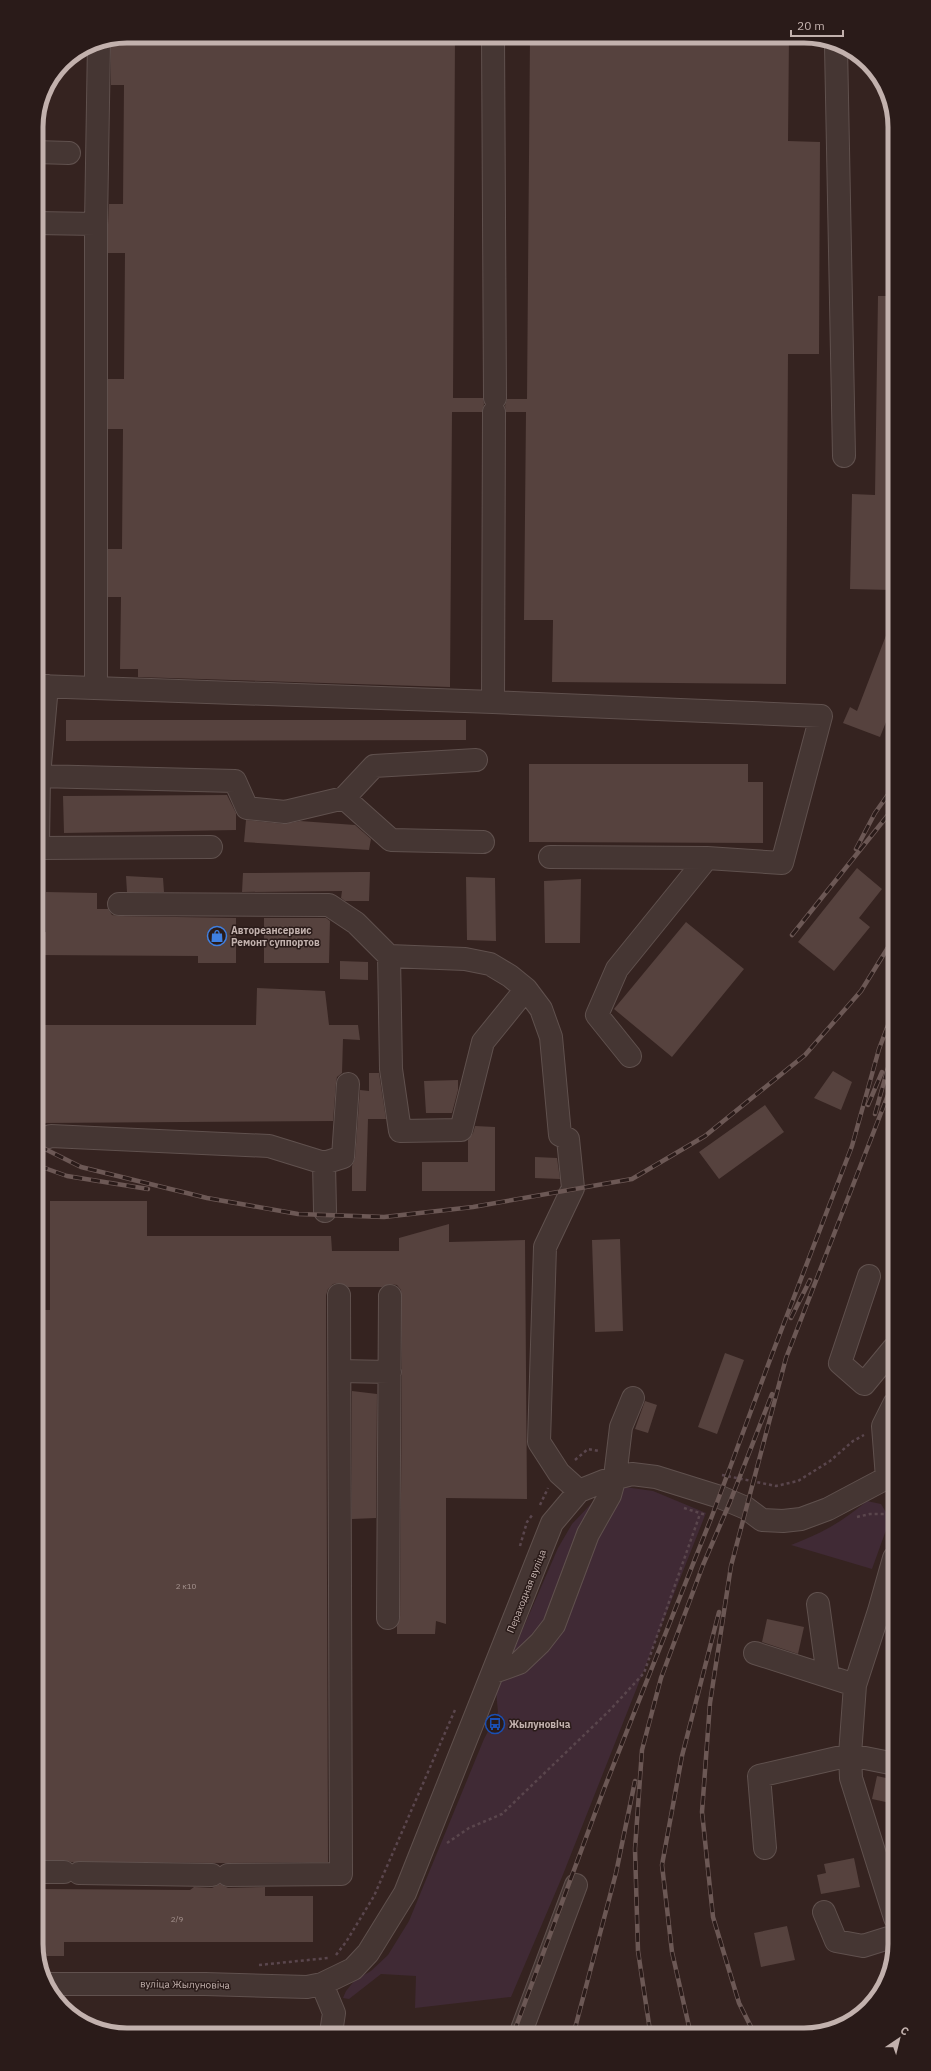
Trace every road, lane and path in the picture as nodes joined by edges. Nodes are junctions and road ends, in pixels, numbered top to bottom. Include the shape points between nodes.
1 (493, 43) edge
2 (98, 48) edge
3 (836, 49) edge
4 (84, 150) junction
5 (43, 152) edge
6 (43, 223) edge
7 (96, 224) junction
8 (844, 456) dead end
9 (43, 686) edge
10 (96, 688) junction
11 (493, 702) junction
12 (476, 760) dead end
13 (43, 776) edge
14 (344, 798) junction
15 (483, 842) dead end
16 (211, 847) dead end
17 (43, 848) edge
18 (550, 857) dead end
19 (707, 858) junction
20 (119, 904) dead end
21 (389, 956) junction
22 (526, 989) junction
23 (630, 1056) dead end
24 (348, 1084) dead end
25 (43, 1139) edge
26 (324, 1163) junction
27 (325, 1210) dead end
28 (869, 1276) dead end
29 (339, 1295) dead end
30 (390, 1296) dead end
31 (888, 1355) edge
32 (340, 1371) junction
33 (390, 1372) junction
34 (633, 1398) dead end
35 (888, 1416) edge
36 (888, 1462) edge
37 (615, 1477) junction
38 (888, 1477) edge
39 (579, 1491) junction
40 (700, 1514) dead end
41 (888, 1579) edge
42 (818, 1604) dead end
43 (388, 1618) dead end
44 (755, 1653) dead end
45 (494, 1672) junction
46 (828, 1676) junction
47 (855, 1685) junction
48 (850, 1755) junction
49 (888, 1763) edge
50 (441, 1846) dead end
51 (765, 1848) dead end
52 (43, 1872) edge
53 (576, 1885) dead end
54 (888, 1896) edge
55 (824, 1912) dead end
56 (888, 1938) edge
57 (313, 1960) dead end
58 (292, 1961) dead end
59 (54, 1984) edge
60 (322, 1984) junction
61 (332, 2028) edge
62 (522, 2028) edge

1 - 11 street
2 - 4 street
3 - 8 street
4 - 5 street
4 - 7 street
6 - 7 street
7 - 10 street
9 - 10 street
10 - 11 street
11 - 19 street via 821,716 782,863
12 - 14 street via 374,766
13 - 14 street via 235,781 247,808 285,812
14 - 15 street via 391,840
16 - 17 street
18 - 19 street
19 - 23 street via 617,969 597,1015
20 - 21 street via 329,904 356,923
21 - 22 street via 465,959 490,964
21 - 22 street via 391,1069 400,1131 461,1130 483,1042
22 - 39 street via 541,1009 551,1037 560,1135 568,1140 573,1188 544,1247 539,1442 559,1473
24 - 26 street via 343,1157
25 - 26 street via 51,1136 269,1146
26 - 27 street
28 - 31 street via 840,1363 864,1384
29 - 32 street
30 - 33 street
32 - 33 street
32 - 52 street via 341,1874
33 - 43 street
34 - 37 street via 621,1427
35 - 36 street via 883,1426
37 - 38 street, Пераходная вуліца via 632,1474 656,1477 746,1508 762,1520 783,1521 801,1518 828,1508
37 - 39 street, Пераходная вуліца
37 - 45 street via 610,1495 588,1534 554,1625 520,1663
39 - 45 street, Пераходная вуліца via 552,1523
40 - 50 path via 644,1673 599,1721 502,1814 469,1828
41 - 47 street
42 - 46 street
44 - 46 street
45 - 60 street, Пераходная вуліца via 405,1893 368,1953 353,1969
46 - 47 street
47 - 48 street
48 - 49 street
48 - 51 street via 759,1776
48 - 54 street via 851,1778
53 - 62 street
55 - 56 street via 836,1941 863,1946
57 - 58 path
59 - 60 street, вуліца Жылуновіча via 307,1987
60 - 61 street via 334,2013

